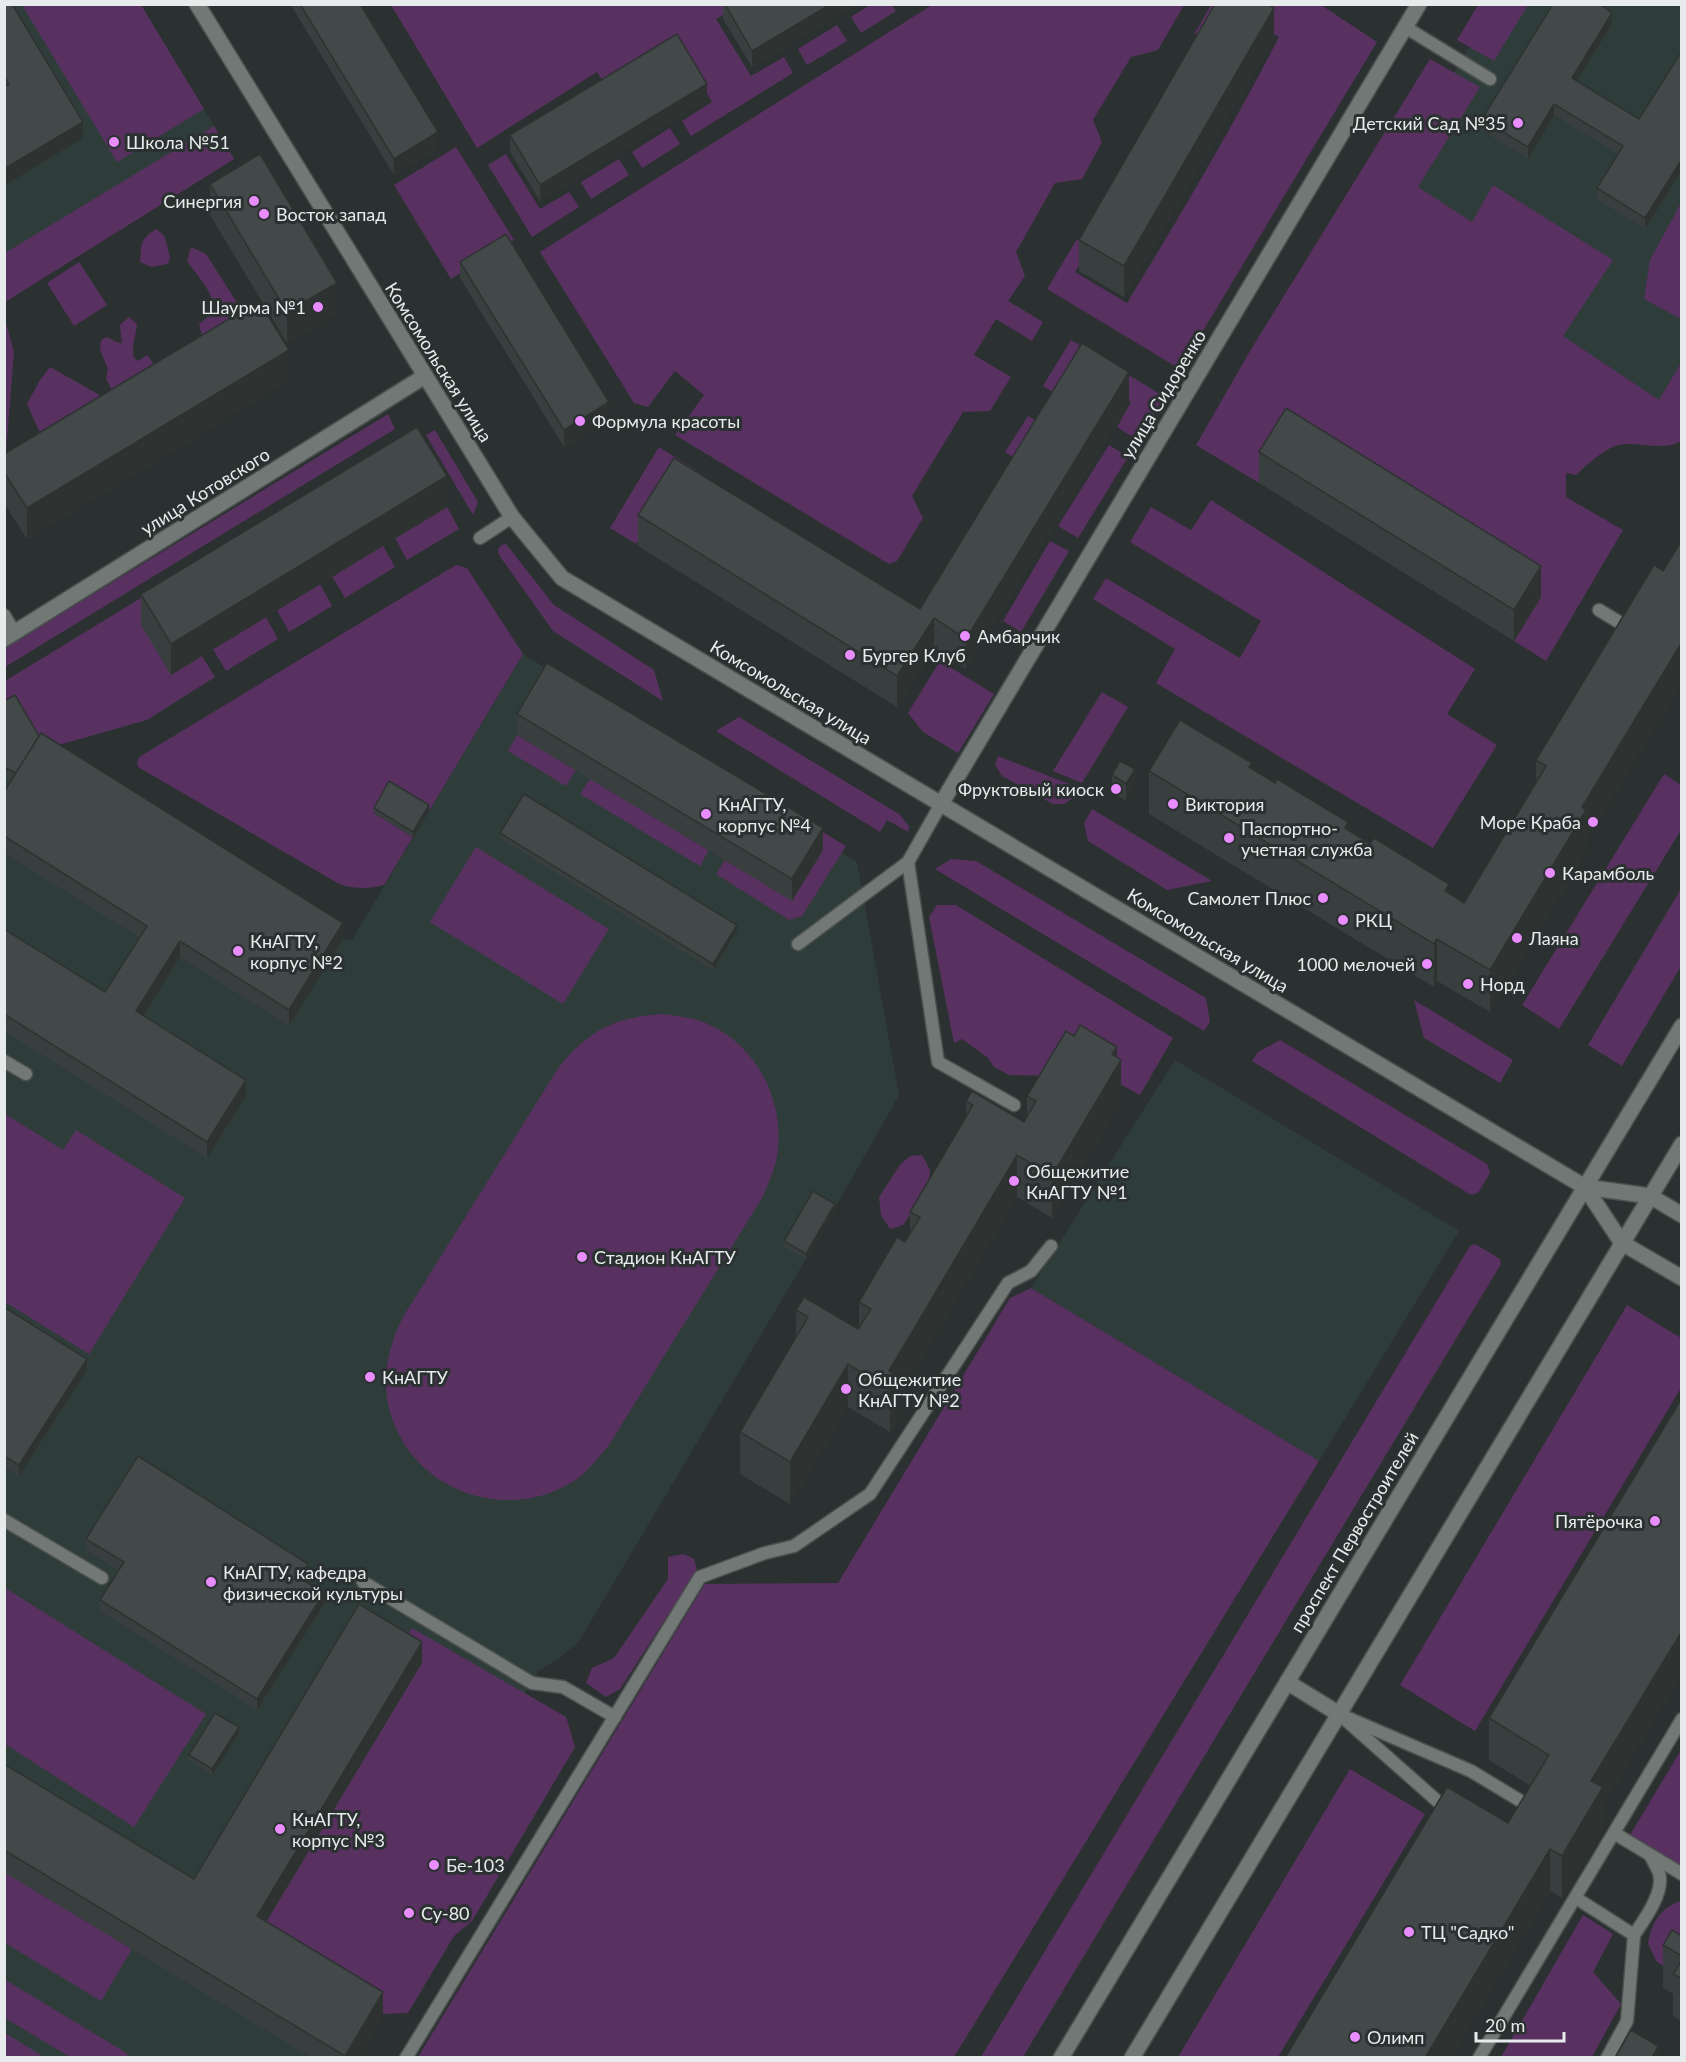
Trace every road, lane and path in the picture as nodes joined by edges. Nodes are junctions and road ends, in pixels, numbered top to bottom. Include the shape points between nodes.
1 (197, 4) edge
2 (1419, 4) edge
3 (1405, 27) junction
4 (1491, 79) dead end
5 (425, 376) junction
6 (512, 517) junction
7 (480, 538) dead end
8 (1599, 610) dead end
9 (4, 615) edge
10 (1638, 633) edge
11 (10, 636) edge
12 (941, 804) junction
13 (908, 862) junction
14 (798, 944) dead end
15 (1682, 1026) edge
16 (4, 1061) edge
17 (26, 1074) dead end
18 (1014, 1105) dead end
19 (1682, 1144) edge
20 (1585, 1187) junction
21 (1650, 1196) junction
22 (1682, 1215) edge
23 (1622, 1243) junction
24 (1051, 1246) dead end
25 (1682, 1278) edge
26 (4, 1520) edge
27 (102, 1578) dead end
28 (363, 1582) dead end
29 (1287, 1682) junction
30 (1339, 1714) junction
31 (615, 1717) junction
32 (1682, 1719) edge
33 (1540, 1813) edge
34 (1459, 1814) edge
35 (1614, 1833) junction
36 (1650, 1855) junction
37 (1682, 1874) edge
38 (1577, 1889) junction
39 (1634, 1935) junction
40 (1068, 2055) edge
41 (406, 2058) edge
42 (1132, 2058) edge
43 (1479, 2058) edge
44 (1607, 2058) edge

1 - 5 street, Комсомольская улица
2 - 3 street, улица Сидоренко
3 - 4 lane
3 - 12 street, улица Сидоренко
5 - 6 street, Комсомольская улица
5 - 11 street, улица Котовского
6 - 7 lane
6 - 12 street, Комсомольская улица via 562,578
8 - 10 lane
9 - 11 lane
12 - 13 lane
12 - 20 street, Комсомольская улица
13 - 14 lane
13 - 18 lane via 938,1062
15 - 20 street, проспект Первостроителей
16 - 17 lane
19 - 21 street
20 - 21 street, Комсомольская улица
20 - 23 street, Комсомольская улица
20 - 29 street, проспект Первостроителей
21 - 22 street, Комсомольская улица
21 - 23 street
23 - 25 street, Комсомольская улица
23 - 30 street
24 - 31 lane via 1031,1271 1008,1283 870,1494 794,1546 765,1552 700,1577
26 - 27 lane
28 - 31 lane via 531,1683 563,1687
29 - 30 street
29 - 40 street, проспект Первостроителей
30 - 33 lane via 1471,1771
30 - 34 lane via 1444,1807
30 - 42 street
31 - 41 lane
32 - 35 lane
35 - 36 lane
35 - 38 lane via 1599,1848
36 - 37 lane
36 - 39 lane via 1660,1875 1657,1896
38 - 39 lane
38 - 43 lane
39 - 44 lane via 1627,2021

